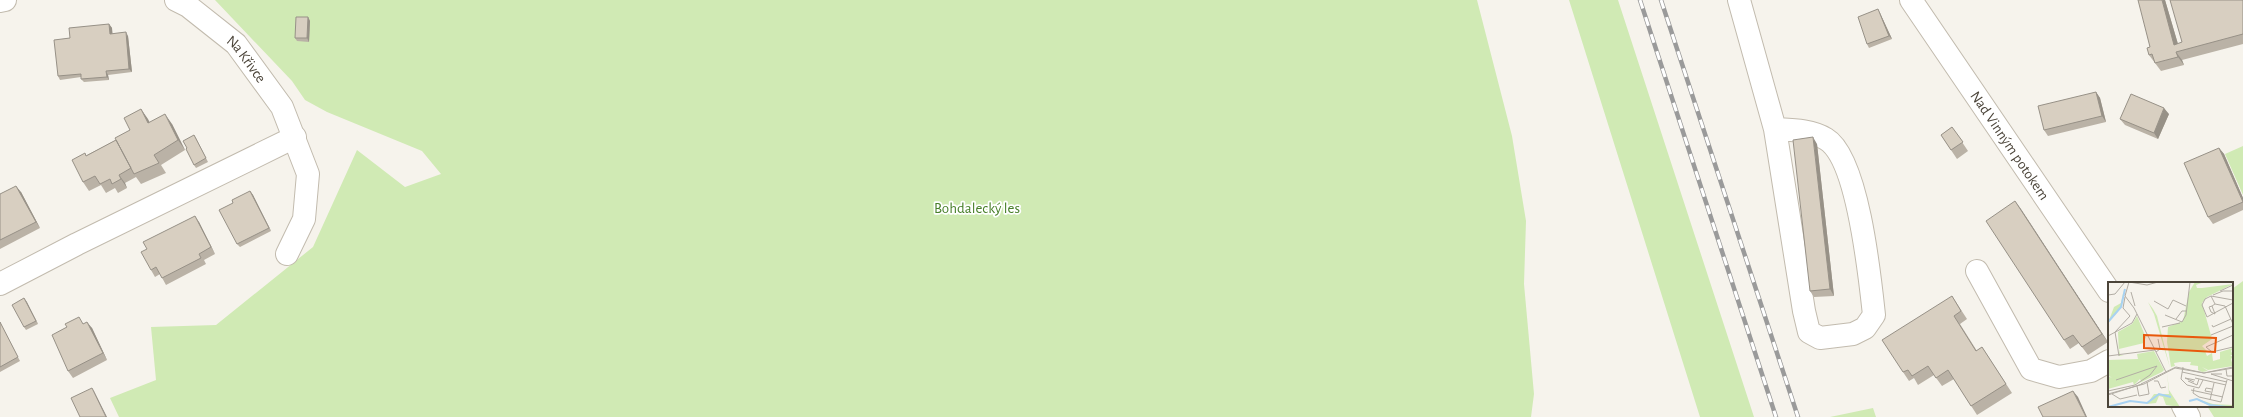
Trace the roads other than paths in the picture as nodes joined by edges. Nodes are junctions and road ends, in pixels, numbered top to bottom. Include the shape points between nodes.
1 (4, 0) edge
2 (176, 0) edge
3 (1739, 0) edge
4 (1911, 0) edge
5 (0, 1) edge
6 (1775, 129) junction
7 (295, 137) junction
8 (287, 254) dead end
9 (1977, 271) dead end
10 (0, 284) edge
11 (2108, 290) edge
12 (2108, 362) edge
13 (2184, 407) edge
14 (2189, 417) edge

1 - 5 street
2 - 7 street, Na Křivce via 188,6 236,44 282,107
3 - 6 street
4 - 11 street, Nad Vinným potokem
6 - 6 street via 1804,311 1810,332 1820,338 1853,334 1865,328 1874,315 1869,268 1856,198 1841,156 1826,139 1800,130
7 - 8 street, Na Křivce via 308,174 304,219
7 - 10 street
9 - 12 street via 2031,369 2059,377 2091,371
13 - 14 street

